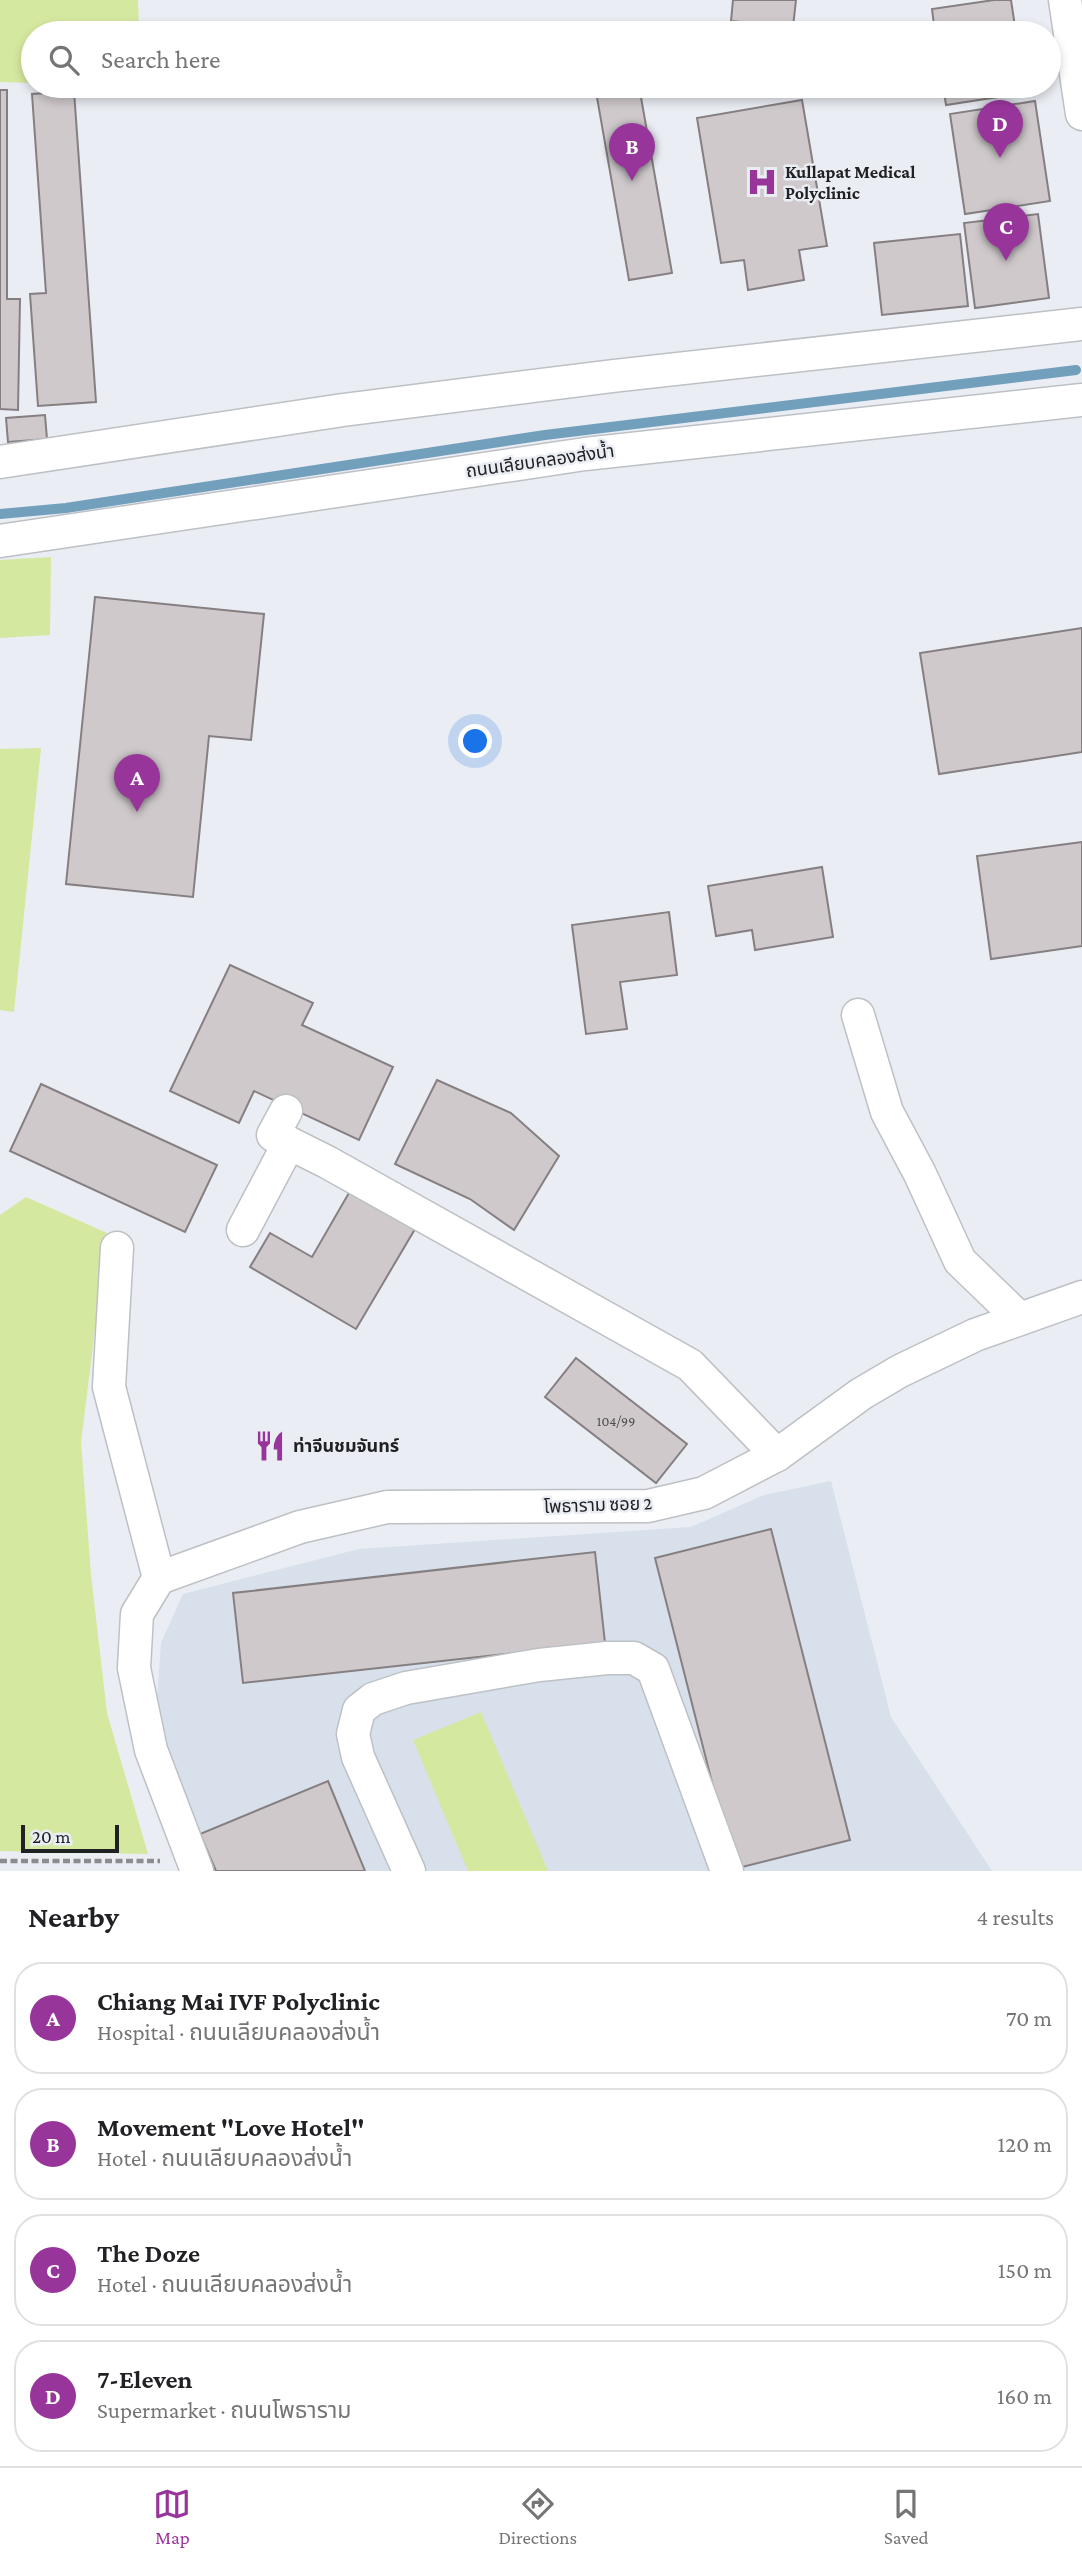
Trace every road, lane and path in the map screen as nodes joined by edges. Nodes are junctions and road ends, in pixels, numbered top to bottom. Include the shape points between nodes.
1 (1066, 0) edge
2 (1082, 114) edge
3 (1082, 324) edge
4 (1082, 400) edge
5 (0, 462) edge
6 (0, 541) edge
7 (858, 1015) dead end
8 (286, 1111) dead end
9 (289, 1143) junction
10 (243, 1230) dead end
11 (117, 1248) dead end
12 (1082, 1297) edge
13 (1020, 1319) junction
14 (777, 1455) junction
15 (159, 1578) junction
16 (0, 1860) edge
17 (195, 1866) edge
18 (409, 1871) edge
19 (727, 1871) edge

1 - 2 street
3 - 5 street via 586,379
4 - 6 street, ถนนเลียบคลองส่งน้ำ via 585,454
7 - 13 street via 887,1112 960,1261
8 - 9 street via 274,1135
9 - 10 street
9 - 14 street via 690,1365
11 - 15 street via 109,1387
12 - 13 street, โพธาราม ซอย 2
13 - 14 street, โพธาราม ซอย 2 via 900,1371
14 - 15 street, โพธาราม ซอย 2 via 704,1493 648,1506 387,1507 300,1527
15 - 17 street via 137,1614 134,1668 151,1750
16 - 17 path
18 - 19 street via 358,1758 353,1734 359,1710 373,1699 406,1688 607,1658 635,1658 653,1669

